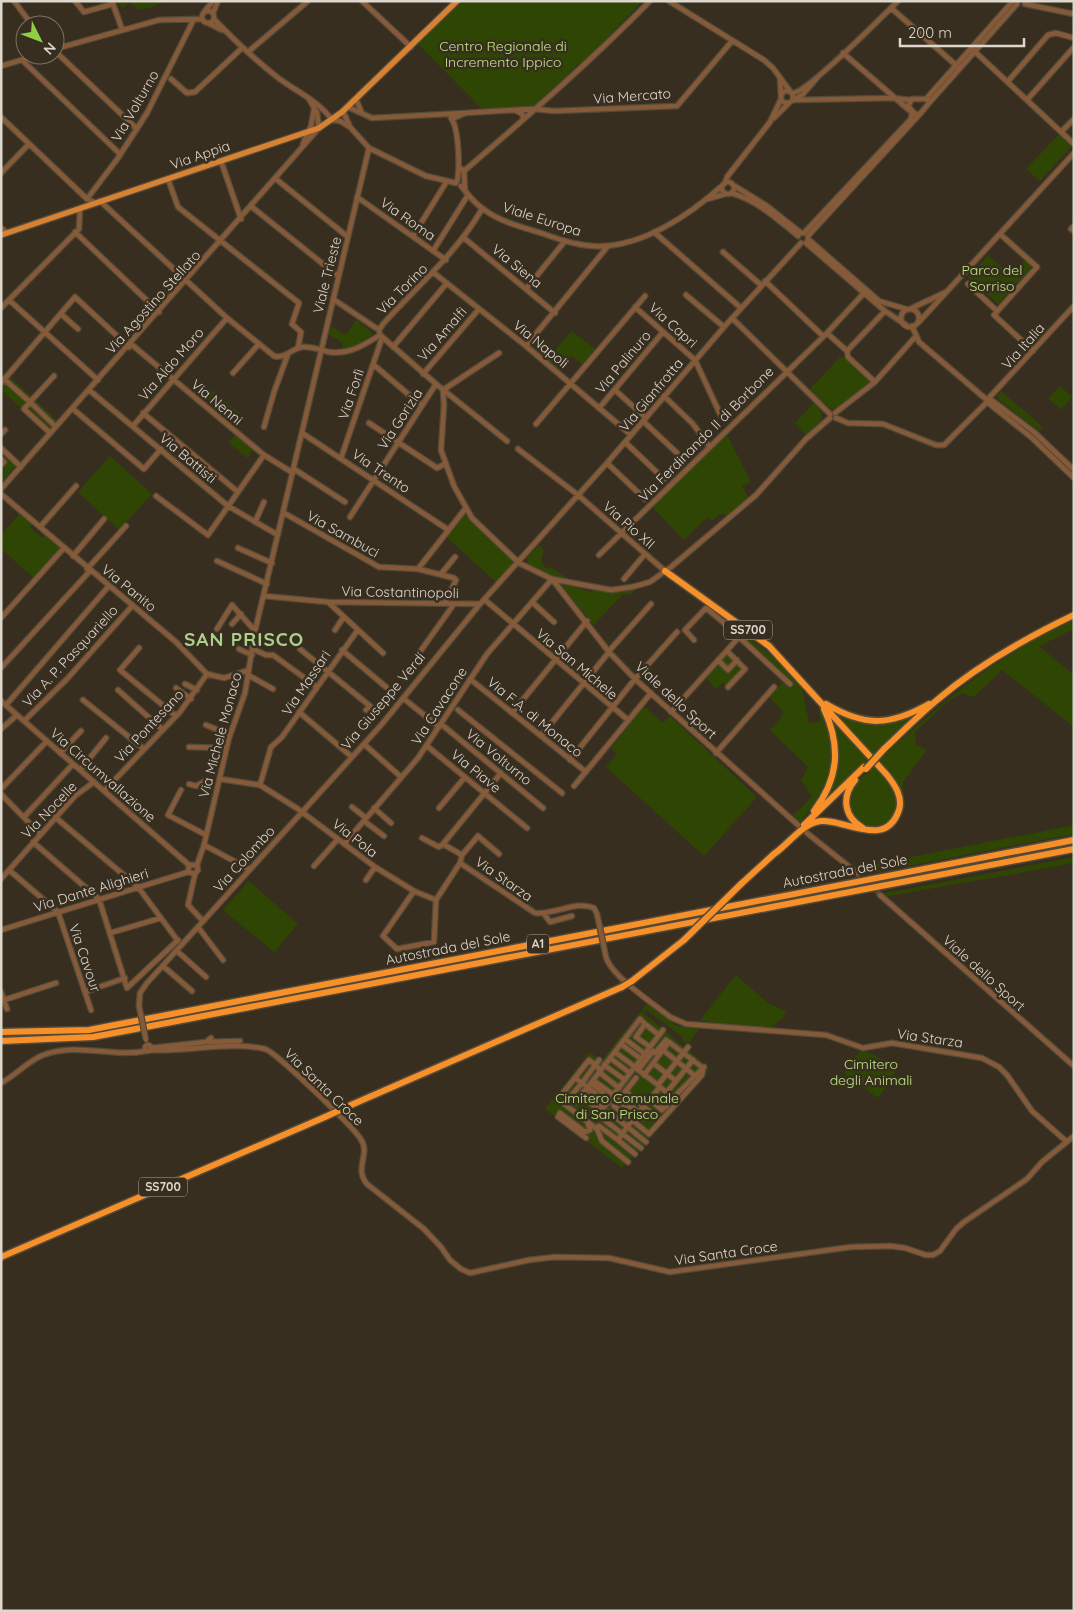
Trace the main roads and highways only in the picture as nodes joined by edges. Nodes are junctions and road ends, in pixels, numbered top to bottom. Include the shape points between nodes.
1 (457, 1) edge
2 (4, 234) edge
3 (665, 571) road end
4 (1074, 615) edge
5 (938, 699) junction
6 (821, 701) junction
7 (865, 768) junction
8 (800, 826) junction
9 (866, 830) junction
10 (1074, 840) edge
11 (1074, 849) edge
12 (774, 854) junction
13 (1, 1032) edge
14 (1, 1041) edge
15 (1, 1257) edge

1 - 2 main road, Via Appia via 356,99 319,128
3 - 6 highway, SS700 via 768,646
4 - 5 highway via 1024,640
5 - 6 highway via 900,718 878,722 857,719
5 - 7 highway, bridge
6 - 8 highway via 836,741 835,769 822,801
6 - 9 highway, SS700 via 887,775 899,795 900,806 892,822 882,828
7 - 8 highway, SS700
7 - 9 highway via 851,785 846,804 852,820
8 - 12 highway, SS700
9 - 12 highway via 832,821 817,822
10 - 13 highway, Autostrada del Sole / A1 via 89,1030
11 - 14 highway, Autostrada del Sole / A1 via 117,1033
12 - 15 highway, SS700, bridge via 684,940 622,987

